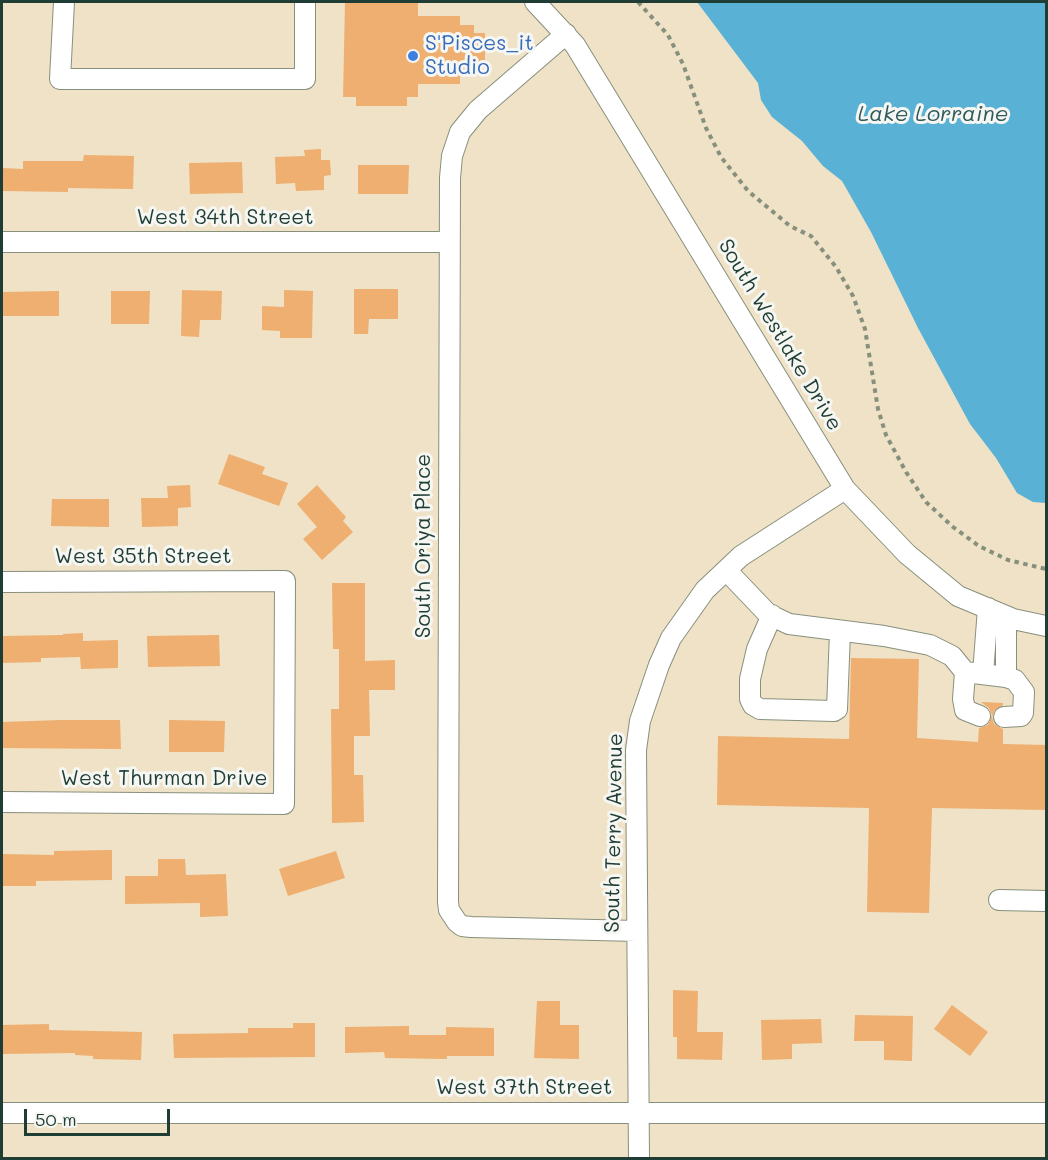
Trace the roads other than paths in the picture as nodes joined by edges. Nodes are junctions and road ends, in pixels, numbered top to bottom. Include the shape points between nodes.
1 (64, 2) edge
2 (305, 2) edge
3 (535, 2) edge
4 (566, 34) junction
5 (2, 242) edge
6 (449, 242) junction
7 (845, 489) junction
8 (726, 570) junction
9 (285, 581) joint
10 (2, 582) edge
11 (988, 608) junction
12 (772, 615) junction
13 (1006, 616) junction
14 (1047, 626) edge
15 (840, 632) junction
16 (974, 673) junction
17 (1006, 677) junction
18 (980, 716) dead end
19 (1004, 717) dead end
20 (2, 802) edge
21 (999, 900) dead end
22 (1047, 901) edge
23 (637, 931) junction
24 (639, 1112) junction
25 (2, 1113) edge
26 (1047, 1113) edge
27 (639, 1158) edge

1 - 2 street via 60,79 305,79
3 - 4 street, South Westlake Drive
4 - 6 street, South Oriya Place via 478,110 460,132 452,156
4 - 7 street, South Westlake Drive
5 - 6 street, West 34th Street
6 - 23 street, South Oriya Place via 449,910 462,926
7 - 8 street, South Terry Avenue via 741,556
7 - 11 street, South Westlake Drive via 907,554 958,596
8 - 12 street
8 - 23 street, South Terry Avenue via 705,590 671,638 640,721 636,750
9 - 10 street, West 35th Street
9 - 20 street, West Thurman Drive via 284,804
11 - 13 street, South Westlake Drive
11 - 16 street
12 - 15 street via 789,624
12 - 15 street via 757,649 750,679 750,699 760,709 837,709
13 - 14 street, South Westlake Drive
13 - 17 street
15 - 16 street via 937,647
16 - 17 street
16 - 18 street via 964,706 967,712
17 - 19 street via 1022,687 1025,704 1021,716
21 - 22 street
23 - 24 street, South Terry Avenue
24 - 25 street, West 37th Street
24 - 26 street, West 37th Street
24 - 27 street, South Terry Avenue

